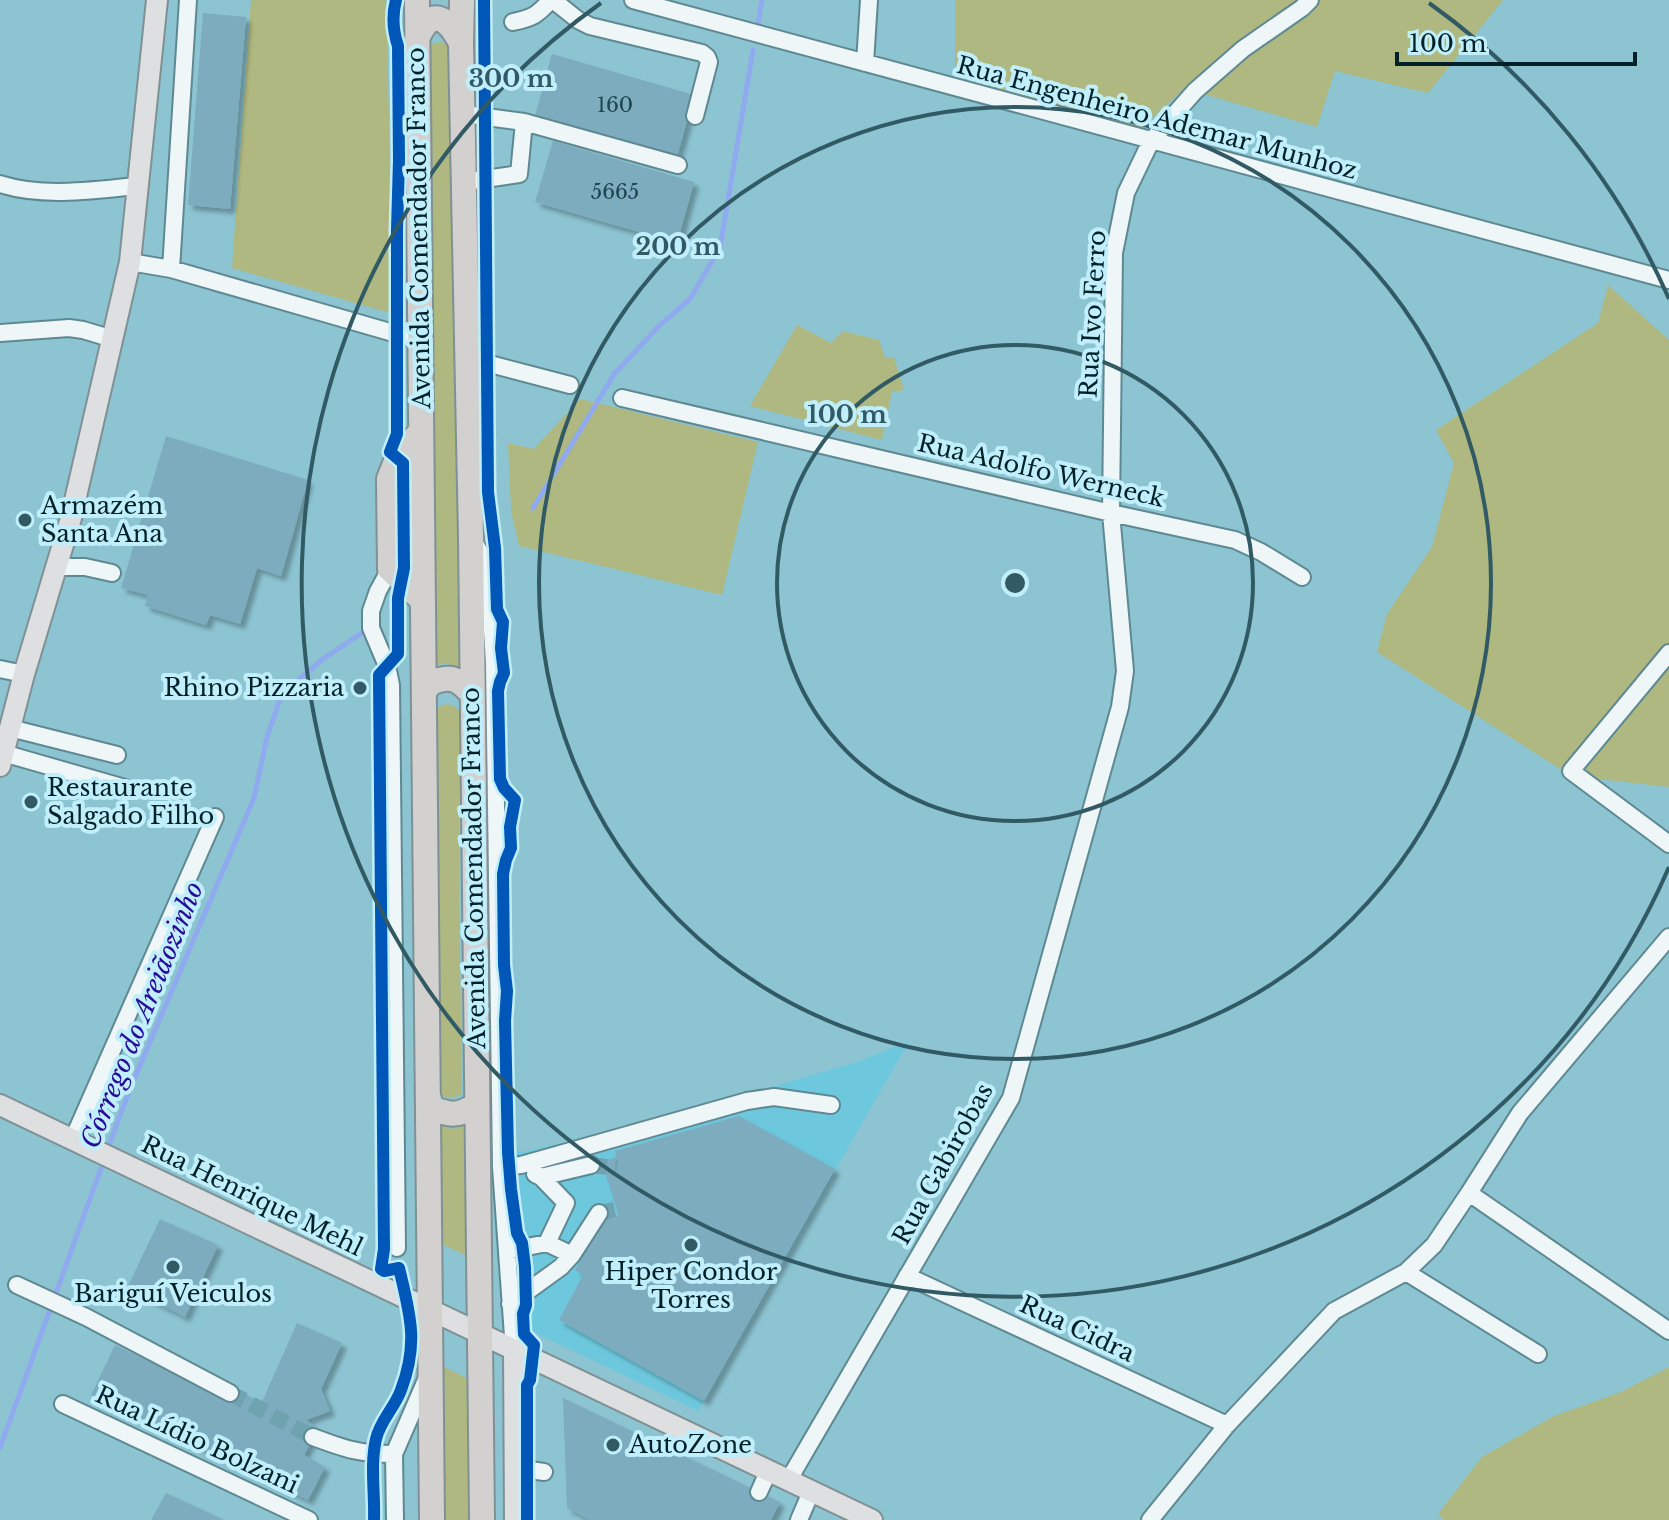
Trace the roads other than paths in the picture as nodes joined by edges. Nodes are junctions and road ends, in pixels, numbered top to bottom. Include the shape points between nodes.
1 (157, 0) edge
2 (188, 0) edge
3 (417, 0) edge
4 (462, 0) edge
5 (552, 0) edge
6 (633, 0) edge
7 (869, 0) edge
8 (1310, 0) edge
9 (513, 22) dead end
10 (417, 39) junction
11 (461, 43) junction
12 (865, 63) junction
13 (464, 114) junction
14 (695, 116) dead end
15 (524, 122) junction
16 (1151, 141) junction
17 (678, 165) dead end
18 (465, 182) junction
19 (0, 184) edge
20 (138, 186) junction
21 (130, 262) junction
22 (171, 269) junction
23 (1669, 280) edge
24 (0, 333) edge
25 (113, 339) junction
26 (421, 341) junction
27 (467, 358) junction
28 (570, 385) dead end
29 (622, 398) dead end
30 (421, 431) junction
31 (1111, 513) junction
32 (471, 537) junction
33 (56, 567) junction
34 (390, 569) junction
35 (112, 573) dead end
36 (1302, 577) dead end
37 (423, 601) junction
38 (1669, 653) edge
39 (0, 669) edge
40 (24, 674) junction
41 (424, 692) junction
42 (472, 694) junction
43 (1120, 707) joint
44 (10, 728) junction
45 (117, 755) dead end
46 (2, 759) edge
47 (125, 788) dead end
48 (215, 817) dead end
49 (1669, 844) edge
50 (1669, 937) edge
51 (428, 1095) junction
52 (477, 1105) junction
53 (831, 1105) dead end
54 (2, 1110) edge
55 (73, 1139) junction
56 (521, 1165) junction
57 (591, 1165) tunnel mouth
58 (501, 1167) junction
59 (541, 1177) junction
60 (1469, 1193) junction
61 (599, 1213) dead end
62 (547, 1243) junction
63 (397, 1248) dead end
64 (507, 1251) junction
65 (572, 1255) junction
66 (1406, 1272) junction
67 (907, 1276) junction
68 (17, 1285) dead end
69 (510, 1304) junction
70 (430, 1310) junction
71 (1669, 1331) edge
72 (480, 1334) junction
73 (514, 1350) junction
74 (1538, 1354) dead end
75 (431, 1369) junction
76 (230, 1393) tunnel mouth
77 (63, 1404) dead end
78 (1227, 1425) junction
79 (313, 1437) tunnel mouth
80 (394, 1454) junction
81 (515, 1468) junction
82 (544, 1472) dead end
83 (768, 1472) junction
84 (788, 1481) junction
85 (759, 1492) dead end
86 (811, 1492) junction
87 (309, 1520) edge
88 (395, 1520) edge
89 (432, 1520) edge
90 (482, 1520) edge
91 (515, 1520) edge
92 (799, 1520) edge
93 (872, 1520) edge
94 (1150, 1520) edge

1 - 20 main road
2 - 22 street
3 - 10 highway, Avenida Comendador Franco
4 - 11 highway, Avenida Comendador Franco
5 - 9 street via 531,19
5 - 14 street via 590,26 707,57
6 - 12 street, Rua Engenheiro Ademar Munhoz
7 - 12 street
8 - 16 street, Rua Ivo Ferro via 1195,91
10 - 11 highway via 422,26 439,19 453,28
10 - 26 highway, Avenida Comendador Franco
11 - 13 highway, Avenida Comendador Franco
12 - 16 street, Rua Engenheiro Ademar Munhoz
13 - 15 street
13 - 18 highway, Avenida Comendador Franco
15 - 17 street
15 - 18 street via 519,174
16 - 23 street, Rua Engenheiro Ademar Munhoz
16 - 31 street, Rua Ivo Ferro via 1126,193 1114,253
18 - 27 highway, Avenida Comendador Franco
19 - 20 street via 66,192
20 - 21 main road
21 - 22 street
21 - 25 main road
22 - 26 street
24 - 25 street via 69,328
25 - 33 main road
26 - 30 highway, Avenida Comendador Franco
27 - 28 street
27 - 32 highway, Avenida Comendador Franco
29 - 31 street, Rua Adolfo Werneck
30 - 34 highway via 397,459 389,479
30 - 37 highway, Avenida Comendador Franco
31 - 36 street, Rua Adolfo Werneck via 1235,540
31 - 43 street, Rua Ivo Ferro via 1125,671
32 - 42 highway, Avenida Comendador Franco
32 - 58 street, Avenida Comendador Franco via 488,567 494,662
33 - 35 street
33 - 40 main road
34 - 37 highway
34 - 63 street via 371,611 371,628 391,685
37 - 41 highway, Avenida Comendador Franco
38 - 49 street via 1571,771
39 - 40 street
40 - 44 main road
41 - 42 highway via 430,683 445,678 461,681
41 - 51 highway, Avenida Comendador Franco
42 - 52 highway, Avenida Comendador Franco
43 - 67 street, Rua Gabirobas via 1011,1098
44 - 45 street
44 - 46 main road
46 - 47 street
48 - 55 street
50 - 60 street via 1520,1113
51 - 52 highway via 431,1108 447,1115
51 - 70 highway, Avenida Comendador Franco
52 - 72 highway, Avenida Comendador Franco
53 - 56 street via 774,1097 747,1101
54 - 55 main road, Rua Henrique Mehl
55 - 70 main road, Rua Henrique Mehl
56 - 58 street
56 - 59 street
57 - 59 street
58 - 64 street, Avenida Comendador Franco
59 - 62 street via 566,1203
60 - 66 street via 1434,1245
60 - 71 street
61 - 65 street
62 - 64 street
62 - 65 street
64 - 69 street, Avenida Comendador Franco
65 - 69 street
66 - 74 street
66 - 78 street via 1334,1311
67 - 78 street, Rua Cidra
67 - 84 street, Rua Gabirobas
68 - 76 street
69 - 73 street, Avenida Comendador Franco
70 - 72 main road, Rua Henrique Mehl
70 - 75 highway, Avenida Comendador Franco
72 - 73 main road, Rua Henrique Mehl
72 - 90 highway, Avenida Comendador Franco
73 - 81 main road, Avenida Comendador Franco
73 - 83 main road, Rua Henrique Mehl
75 - 80 street, Avenida Comendador Franco
75 - 89 highway, Avenida Comendador Franco
77 - 87 street, Rua Lídio Bolzani
78 - 94 street
79 - 80 street via 351,1451
80 - 88 street, Avenida Comendador Franco
81 - 82 street
81 - 91 main road, Avenida Comendador Franco
83 - 84 main road, Rua Henrique Mehl
83 - 85 street
84 - 86 main road, Rua Henrique Mehl
86 - 92 street
86 - 93 main road, Rua Henrique Mehl

